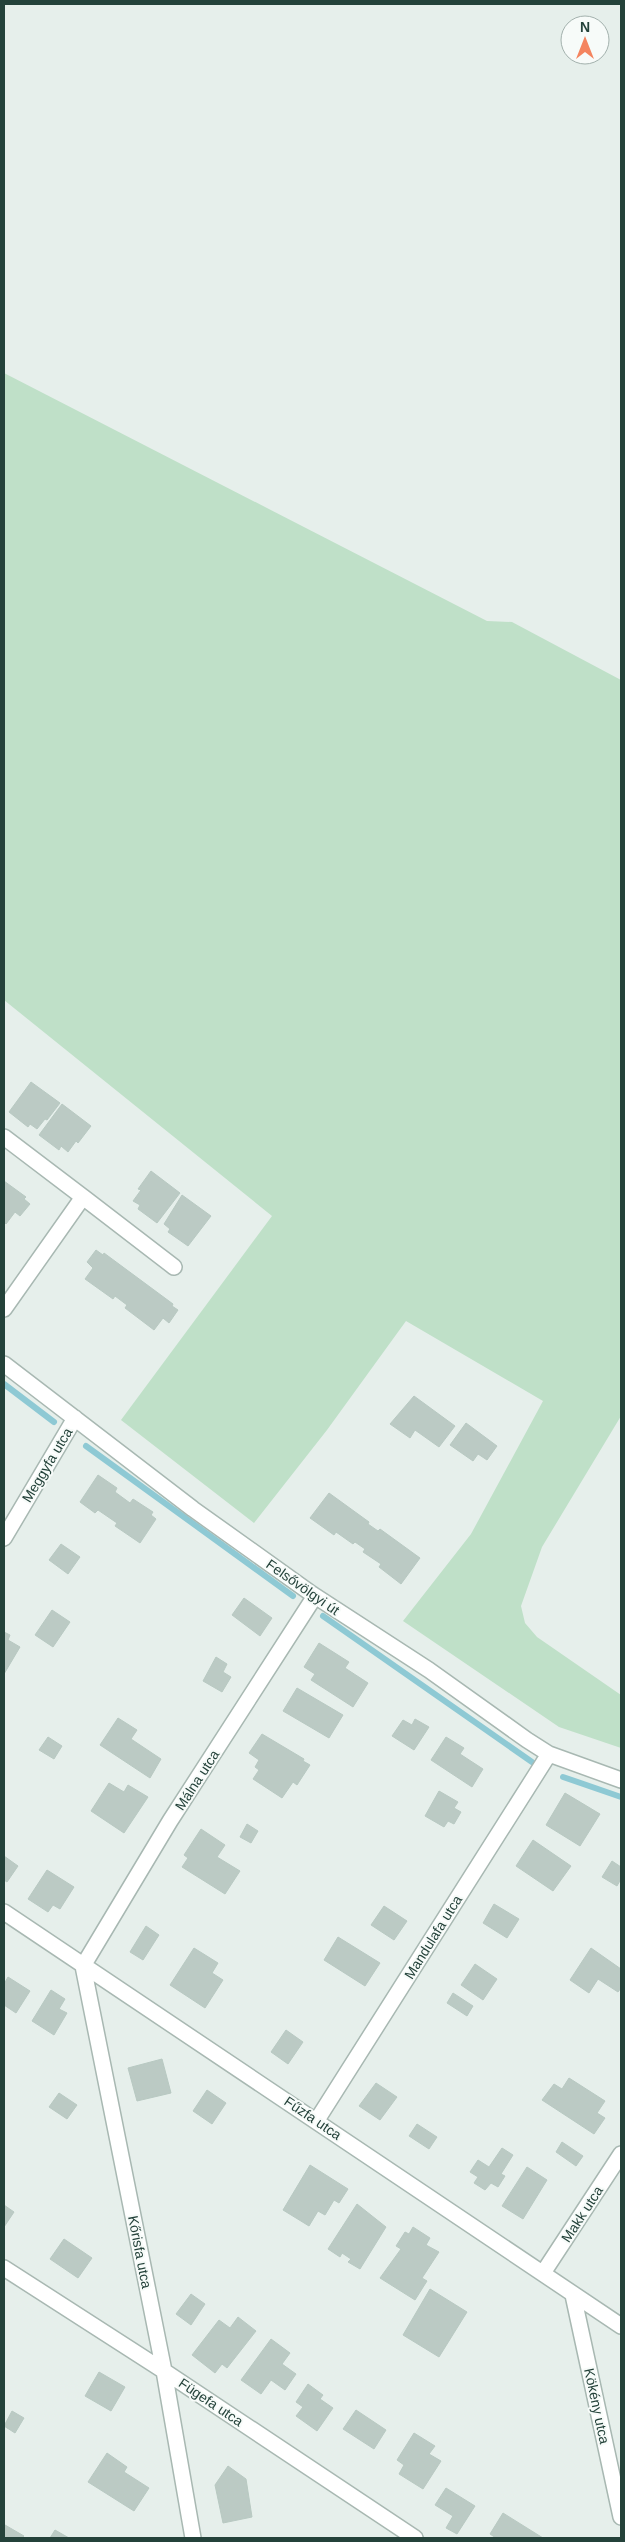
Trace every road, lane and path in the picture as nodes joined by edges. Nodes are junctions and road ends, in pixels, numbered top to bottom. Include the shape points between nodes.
1 (4, 1137) edge
2 (83, 1197) junction
3 (174, 1266) dead end
4 (4, 1309) edge
5 (4, 1364) edge
6 (75, 1418) junction
7 (4, 1538) edge
8 (315, 1596) junction
9 (549, 1754) junction
10 (621, 1780) edge
11 (4, 1912) edge
12 (83, 1966) junction
13 (317, 2120) junction
14 (621, 2154) edge
15 (4, 2268) edge
16 (543, 2273) junction
17 (573, 2294) junction
18 (621, 2326) edge
19 (164, 2370) junction
20 (621, 2517) edge
21 (193, 2538) edge
22 (415, 2538) edge

1 - 2 street
2 - 3 street
2 - 4 street
5 - 6 street, Felsővölgyi út
6 - 7 street, Meggyfa utca
6 - 8 street, Felsővölgyi út
8 - 9 street, Felsővölgyi út
8 - 12 street, Málna utca via 170,1821
9 - 10 street, Felsővölgyi út
9 - 13 street, Mandulafa utca
11 - 12 street, Fűzfa utca
12 - 13 street, Fűzfa utca
12 - 19 street, Kőrisfa utca
13 - 16 street, Fűzfa utca
14 - 16 street, Makk utca
15 - 19 street, Fügefa utca
16 - 17 street, Fűzfa utca
17 - 18 street, Fűzfa utca
17 - 20 street, Kökény utca
19 - 21 street, Kőrisfa utca
19 - 22 street, Fügefa utca

